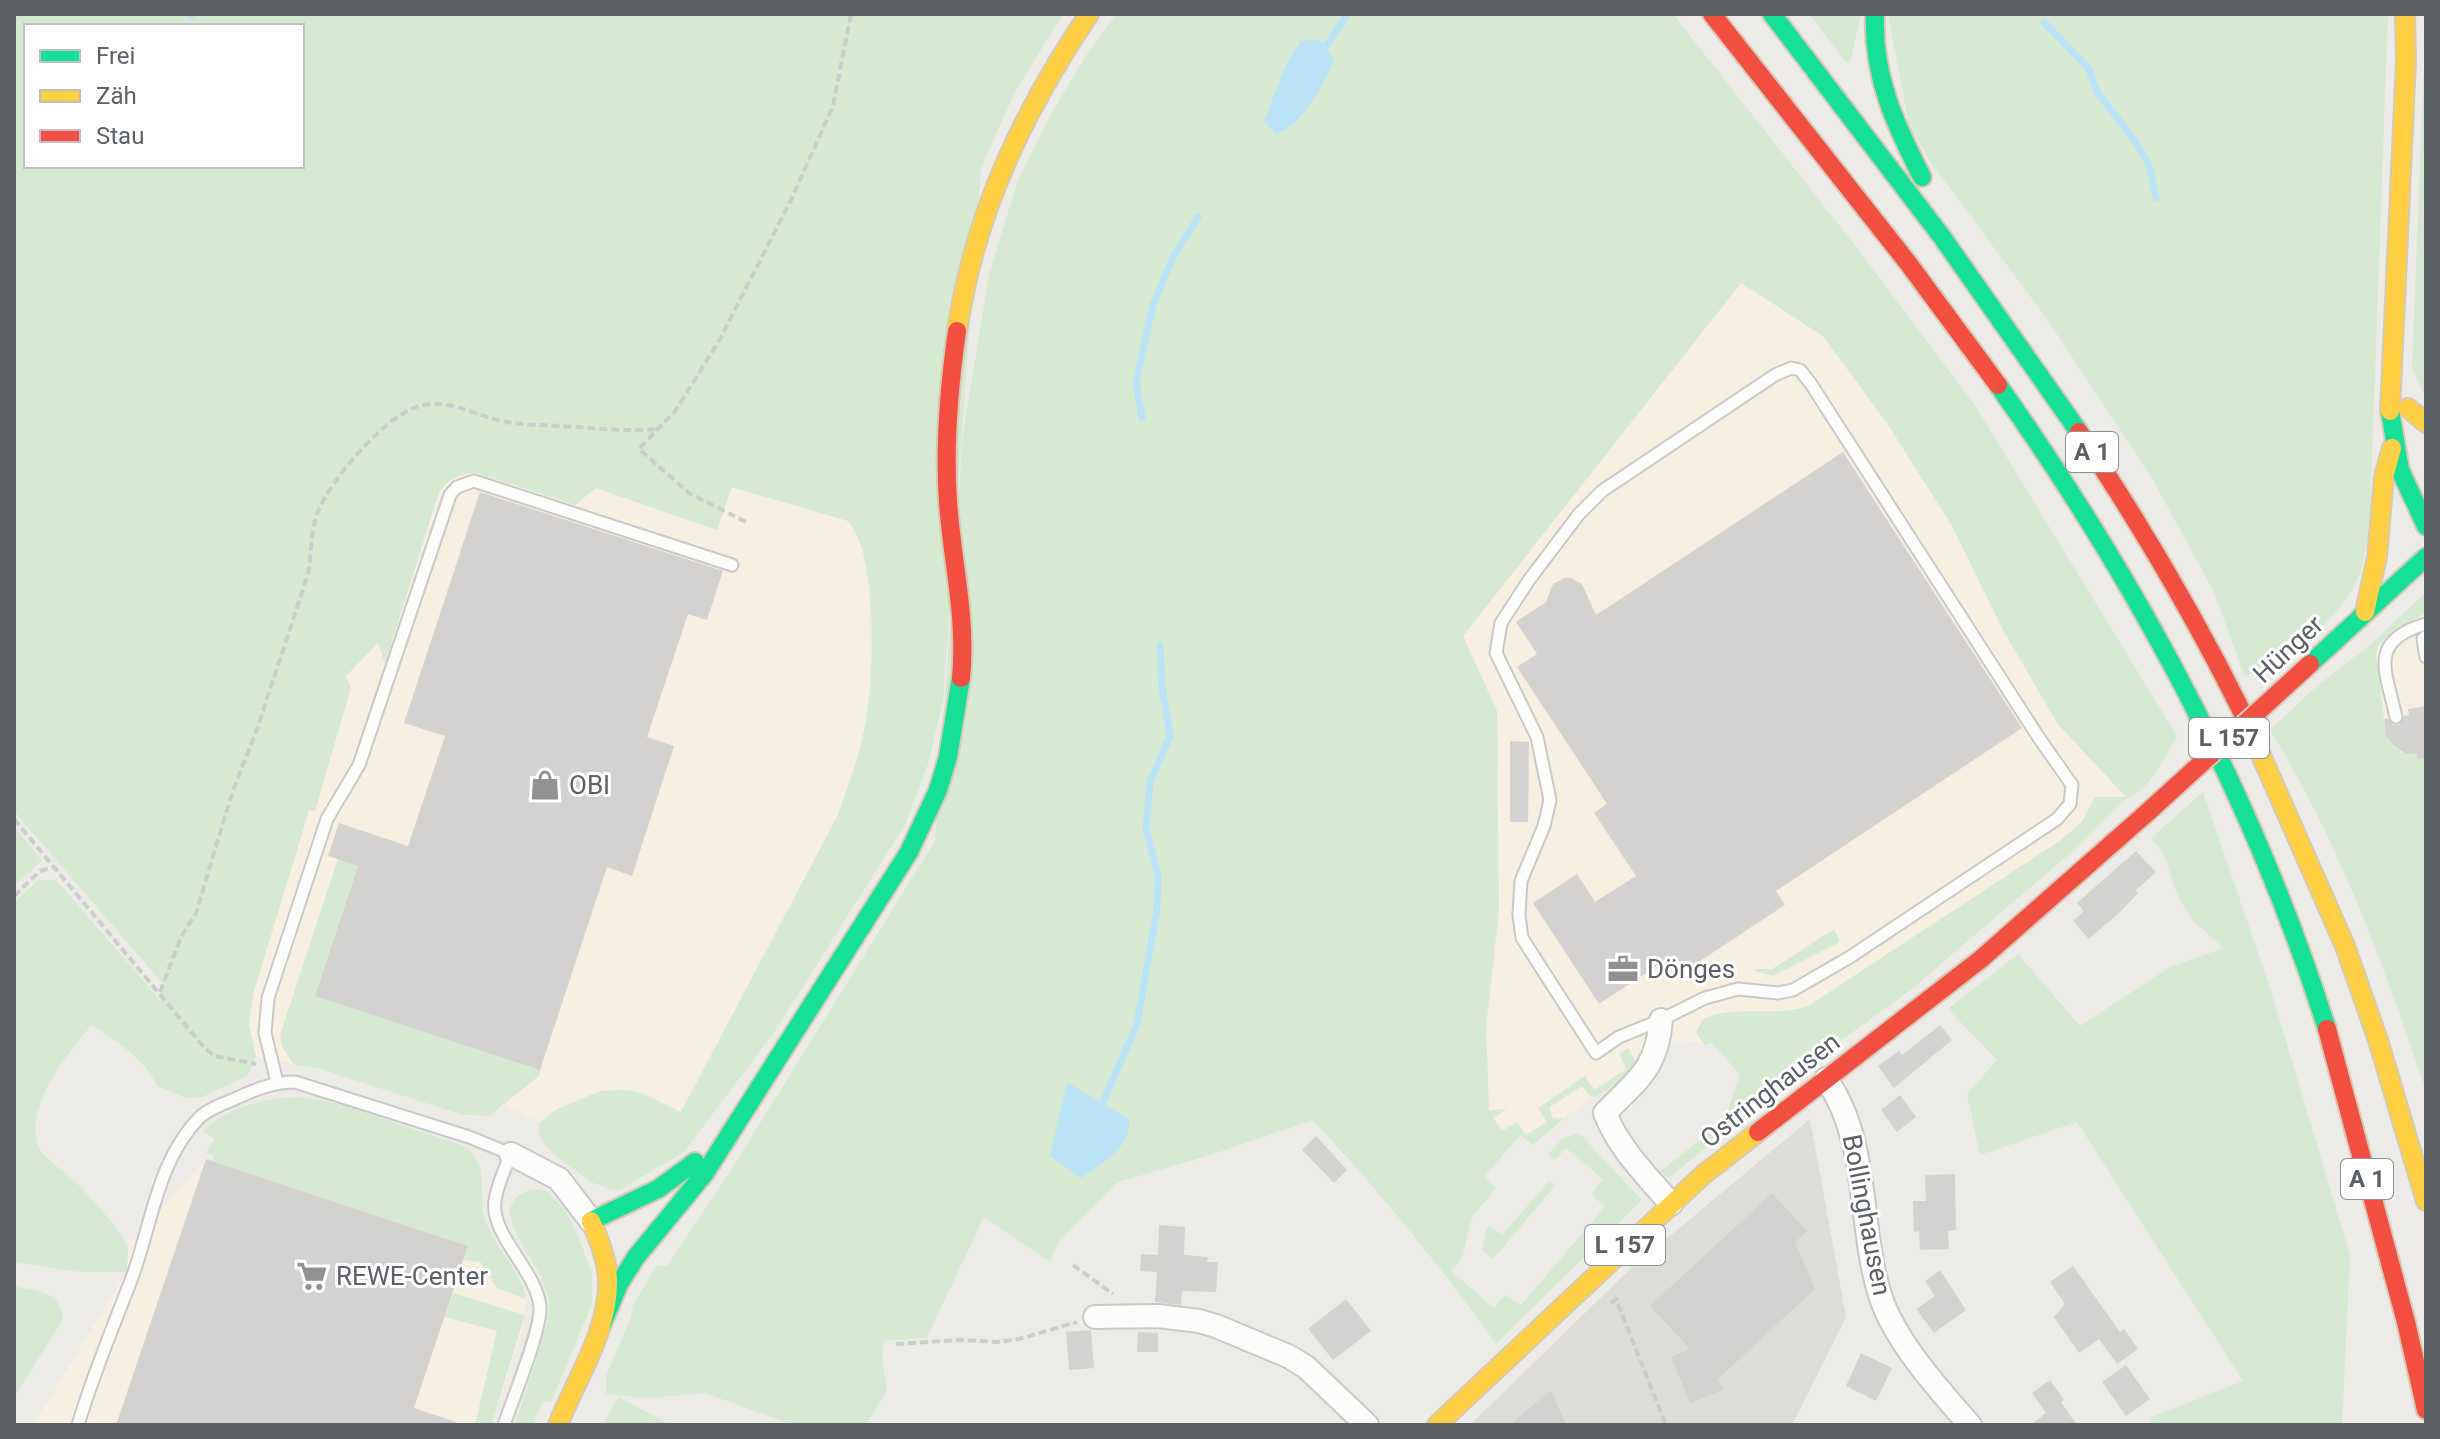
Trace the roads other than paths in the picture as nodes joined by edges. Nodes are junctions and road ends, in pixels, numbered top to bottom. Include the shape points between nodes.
1 (1089, 14) edge
2 (1712, 14) edge
3 (1772, 14) edge
4 (1875, 14) edge
5 (2405, 14) edge
6 (1975, 281) junction
7 (2393, 337) junction
8 (2421, 428) edge
9 (2392, 447) junction
10 (2426, 526) edge
11 (2426, 557) edge
12 (732, 565) dead end
13 (2365, 612) junction
14 (2426, 624) edge
15 (2426, 636) edge
16 (2426, 657) edge
17 (2396, 717) dead end
18 (2149, 811) joint
19 (1661, 1020) junction
20 (1826, 1079) junction
21 (277, 1082) junction
22 (742, 1111) junction
23 (511, 1154) junction
24 (2426, 1201) edge
25 (1671, 1204) junction
26 (664, 1223) junction
27 (594, 1230) junction
28 (1095, 1317) road end
29 (602, 1324) junction
30 (2426, 1410) edge
31 (78, 1425) edge
32 (504, 1425) edge
33 (558, 1425) edge
34 (1367, 1425) edge
35 (1437, 1425) edge
36 (1970, 1425) edge

1 - 22 main road via 1050,70 1008,152 979,231 961,303 946,424 948,501 963,640 960,698 948,760 901,865
2 - 30 main road, A 1 via 2005,395 2065,484 2165,653 2241,808 2300,950 2338,1060
3 - 6 main road, A 1
4 - 6 main road via 1874,51 1884,99
5 - 7 main road
6 - 24 main road, A 1 via 2055,393 2142,532 2248,727 2344,944
7 - 8 main road via 2408,408
7 - 9 main road
9 - 10 main road
9 - 13 main road
11 - 13 main road, Hünger / L 157
12 - 21 lane via 474,481 457,487 359,765 327,819 268,998 265,1033
13 - 18 main road, Hünger / L 157, bridge
14 - 17 lane via 2399,636 2386,649
15 - 16 lane
18 - 20 main road, Ostringhausen / L 157 via 1981,959
19 - 19 lane via 1738,989 1793,990 2057,819 2070,804 2072,785 1811,384 1800,370 1791,368 1602,491 1579,514 1501,623 1496,653 1537,737 1550,800 1521,881 1522,938 1596,1053
19 - 25 street via 1647,1071 1605,1113 1626,1153
20 - 25 main road, Ostringhausen / L 157
20 - 36 street, Bollinghausen via 1851,1131 1883,1305 1918,1361
21 - 23 lane via 295,1082
21 - 31 lane via 201,1116 182,1140 153,1204
22 - 26 main road via 701,1179
22 - 27 main road via 712,1146 665,1186
23 - 27 street via 559,1179
23 - 32 lane via 494,1203 541,1311
25 - 35 main road, Ostringhausen / L 157
26 - 27 main road via 620,1240
26 - 29 main road via 627,1270
27 - 29 main road via 609,1281
28 - 34 street via 1199,1321 1288,1356
29 - 33 main road

